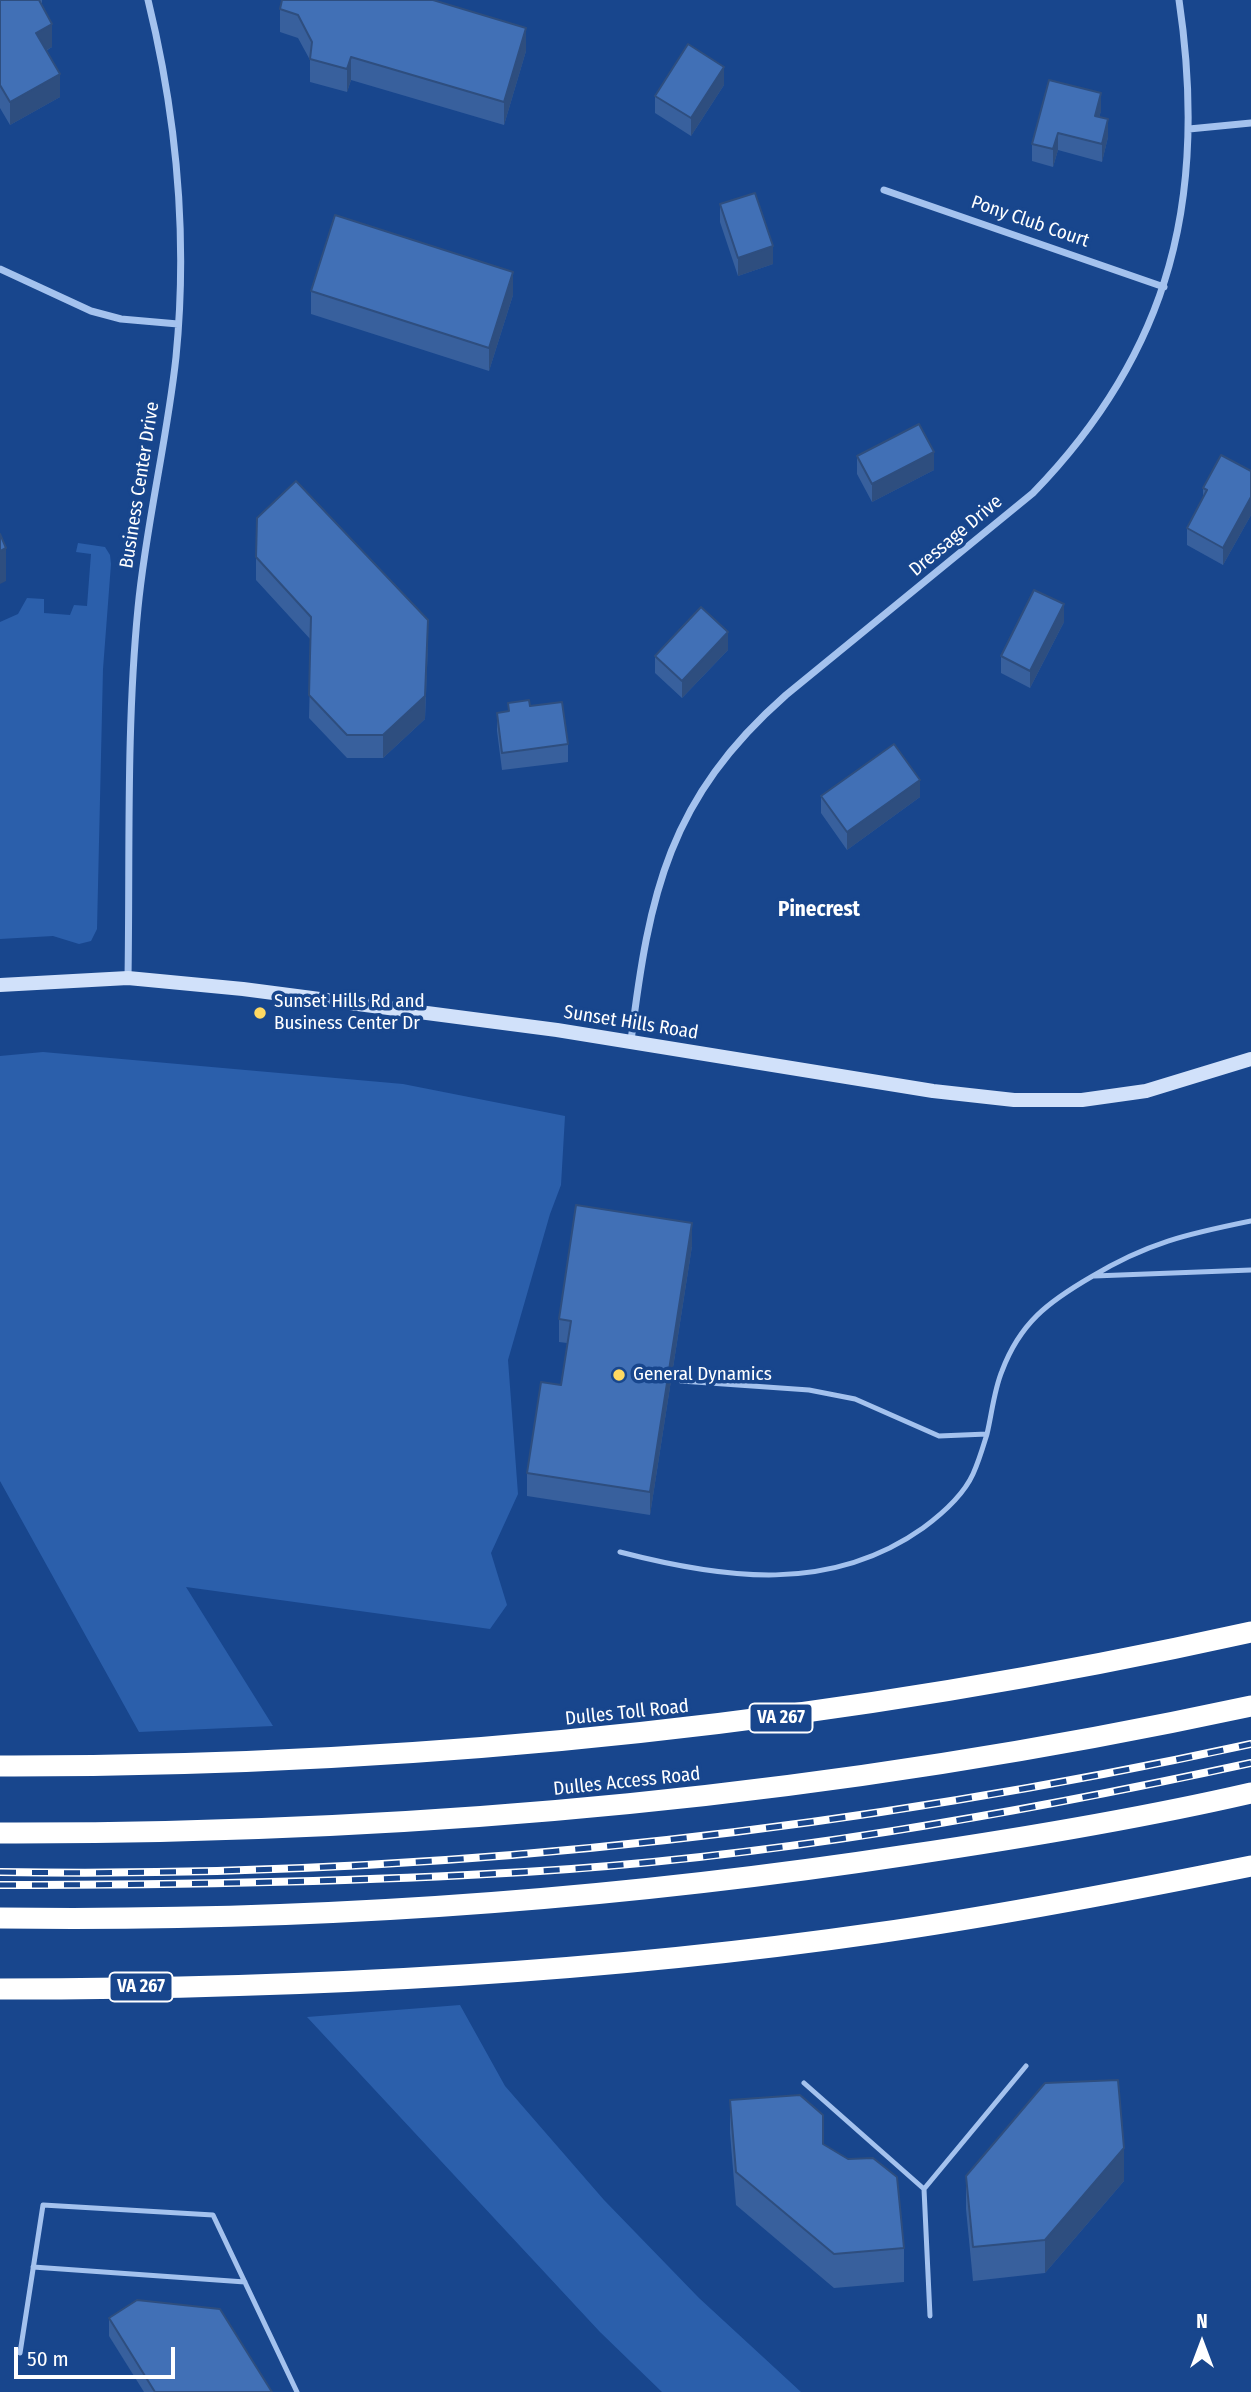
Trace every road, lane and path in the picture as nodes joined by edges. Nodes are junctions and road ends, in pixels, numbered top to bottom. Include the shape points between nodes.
1 (148, 0) edge
2 (1180, 0) edge
3 (1251, 123) edge
4 (1189, 129) junction
5 (884, 190) dead end
6 (0, 269) edge
7 (1164, 287) junction
8 (178, 324) junction
9 (128, 978) junction
10 (0, 985) edge
11 (631, 1041) junction
12 (1251, 1059) edge
13 (1251, 1222) edge
14 (1251, 1270) edge
15 (1091, 1276) junction
16 (681, 1381) dead end
17 (987, 1434) junction
18 (620, 1552) dead end
19 (1251, 1632) edge
20 (1251, 1706) edge
21 (0, 1766) edge
22 (1251, 1793) edge
23 (0, 1833) edge
24 (1251, 1866) edge
25 (0, 1918) edge
26 (0, 1989) edge
27 (1026, 2066) dead end
28 (804, 2083) dead end
29 (924, 2189) junction
30 (33, 2267) junction
31 (244, 2282) junction
32 (930, 2316) dead end
33 (20, 2353) dead end
34 (297, 2392) edge

1 - 8 street, Business Center Drive via 166,80 179,175
2 - 4 street, Dressage Drive
3 - 4 street
4 - 7 street, Dressage Drive via 1179,219
5 - 7 street, Pony Club Court
6 - 8 street via 90,311
7 - 11 street, Dressage Drive via 1125,375 1067,456 992,528 757,720 707,783 680,830 646,927
8 - 9 street, Business Center Drive via 135,641
9 - 10 main road, Sunset Hills Road
9 - 11 main road, Sunset Hills Road via 282,993
11 - 12 main road, Sunset Hills Road via 956,1095 1039,1101 1146,1091
13 - 15 lane via 1145,1247
14 - 15 lane
15 - 17 lane via 1060,1293 1034,1316 1015,1343 1001,1373
16 - 17 lane via 810,1390 855,1399 939,1436
17 - 18 lane via 973,1476 946,1511 902,1543 852,1565 808,1574 764,1575 674,1566
19 - 21 highway, Dulles Toll Road / VA 267 via 1051,1673 760,1721 469,1751 133,1766
20 - 23 highway, Dulles Access Road via 856,1778 568,1811 178,1833
22 - 25 highway via 1125,1819 801,1872 565,1898 234,1918
24 - 26 highway, VA 267 via 876,1934 660,1959 458,1976
27 - 29 lane
28 - 29 lane
29 - 32 lane
30 - 31 lane
30 - 31 lane via 43,2205 213,2215
30 - 33 lane
31 - 34 lane

